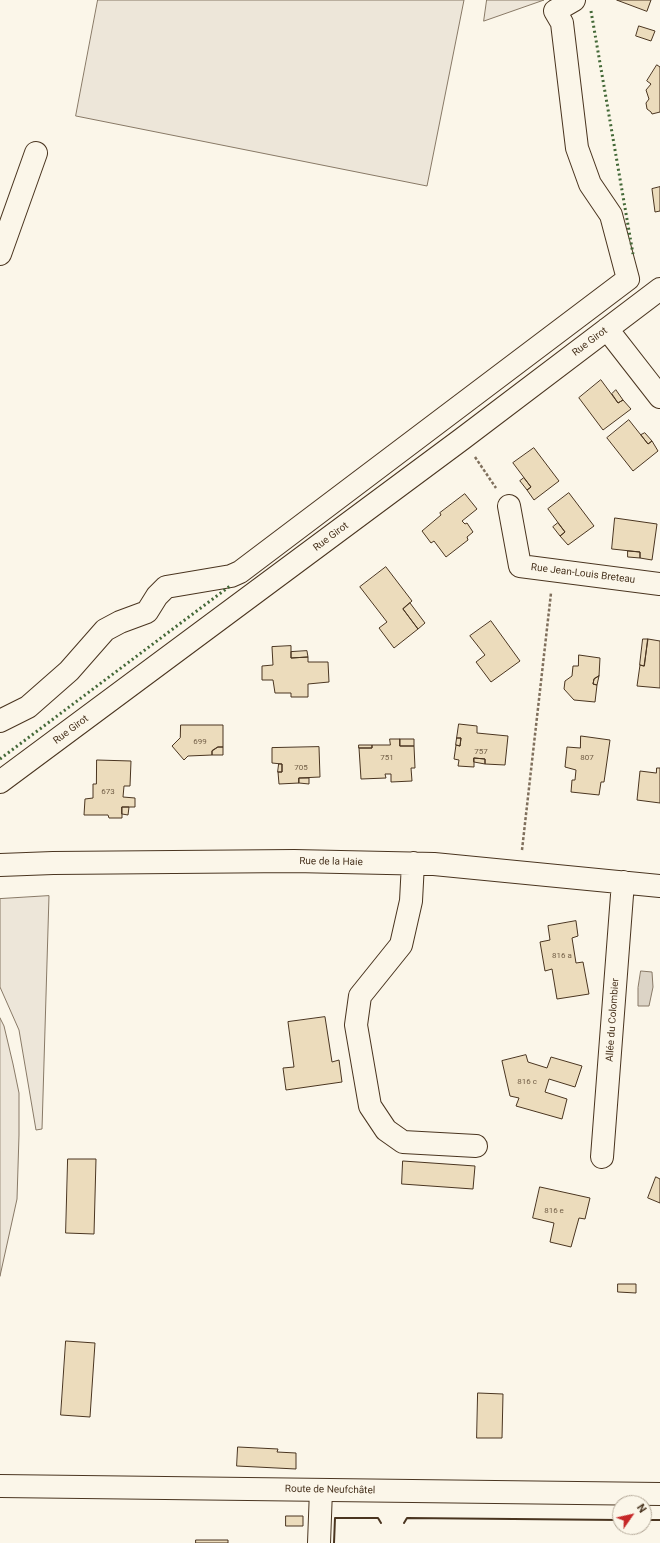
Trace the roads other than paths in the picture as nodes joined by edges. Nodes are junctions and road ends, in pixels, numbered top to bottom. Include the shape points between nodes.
1 (574, 0) edge
2 (36, 153) dead end
3 (0, 254) edge
4 (660, 289) edge
5 (607, 329) junction
6 (660, 397) edge
7 (509, 506) road end
8 (660, 584) edge
9 (0, 721) edge
10 (0, 782) edge
11 (1, 864) edge
12 (413, 864) junction
13 (623, 882) junction
14 (660, 886) edge
15 (476, 1146) dead end
16 (602, 1157) dead end
17 (0, 1486) edge
18 (321, 1490) junction
19 (660, 1494) edge
20 (319, 1543) edge

1 - 9 street via 555,11 562,23 577,148 590,184 611,215 628,279 240,572 231,576 166,586 147,612 105,630 69,671 28,707
2 - 3 street
4 - 5 street, Rue Girot
5 - 6 street
5 - 10 street, Rue Girot
7 - 8 street, Rue Jean-Louis Breteau via 520,566
11 - 12 street, Rue de la Haie via 294,861
12 - 13 street, Rue de la Haie
12 - 15 street via 411,901 401,945 360,996 356,1025 370,1106 386,1130 404,1142
13 - 14 street, Rue de la Haie
13 - 16 street, Allée du Colombier
17 - 18 street, Route de Neufchâtel
18 - 19 street, Route de Neufchâtel
18 - 20 street

